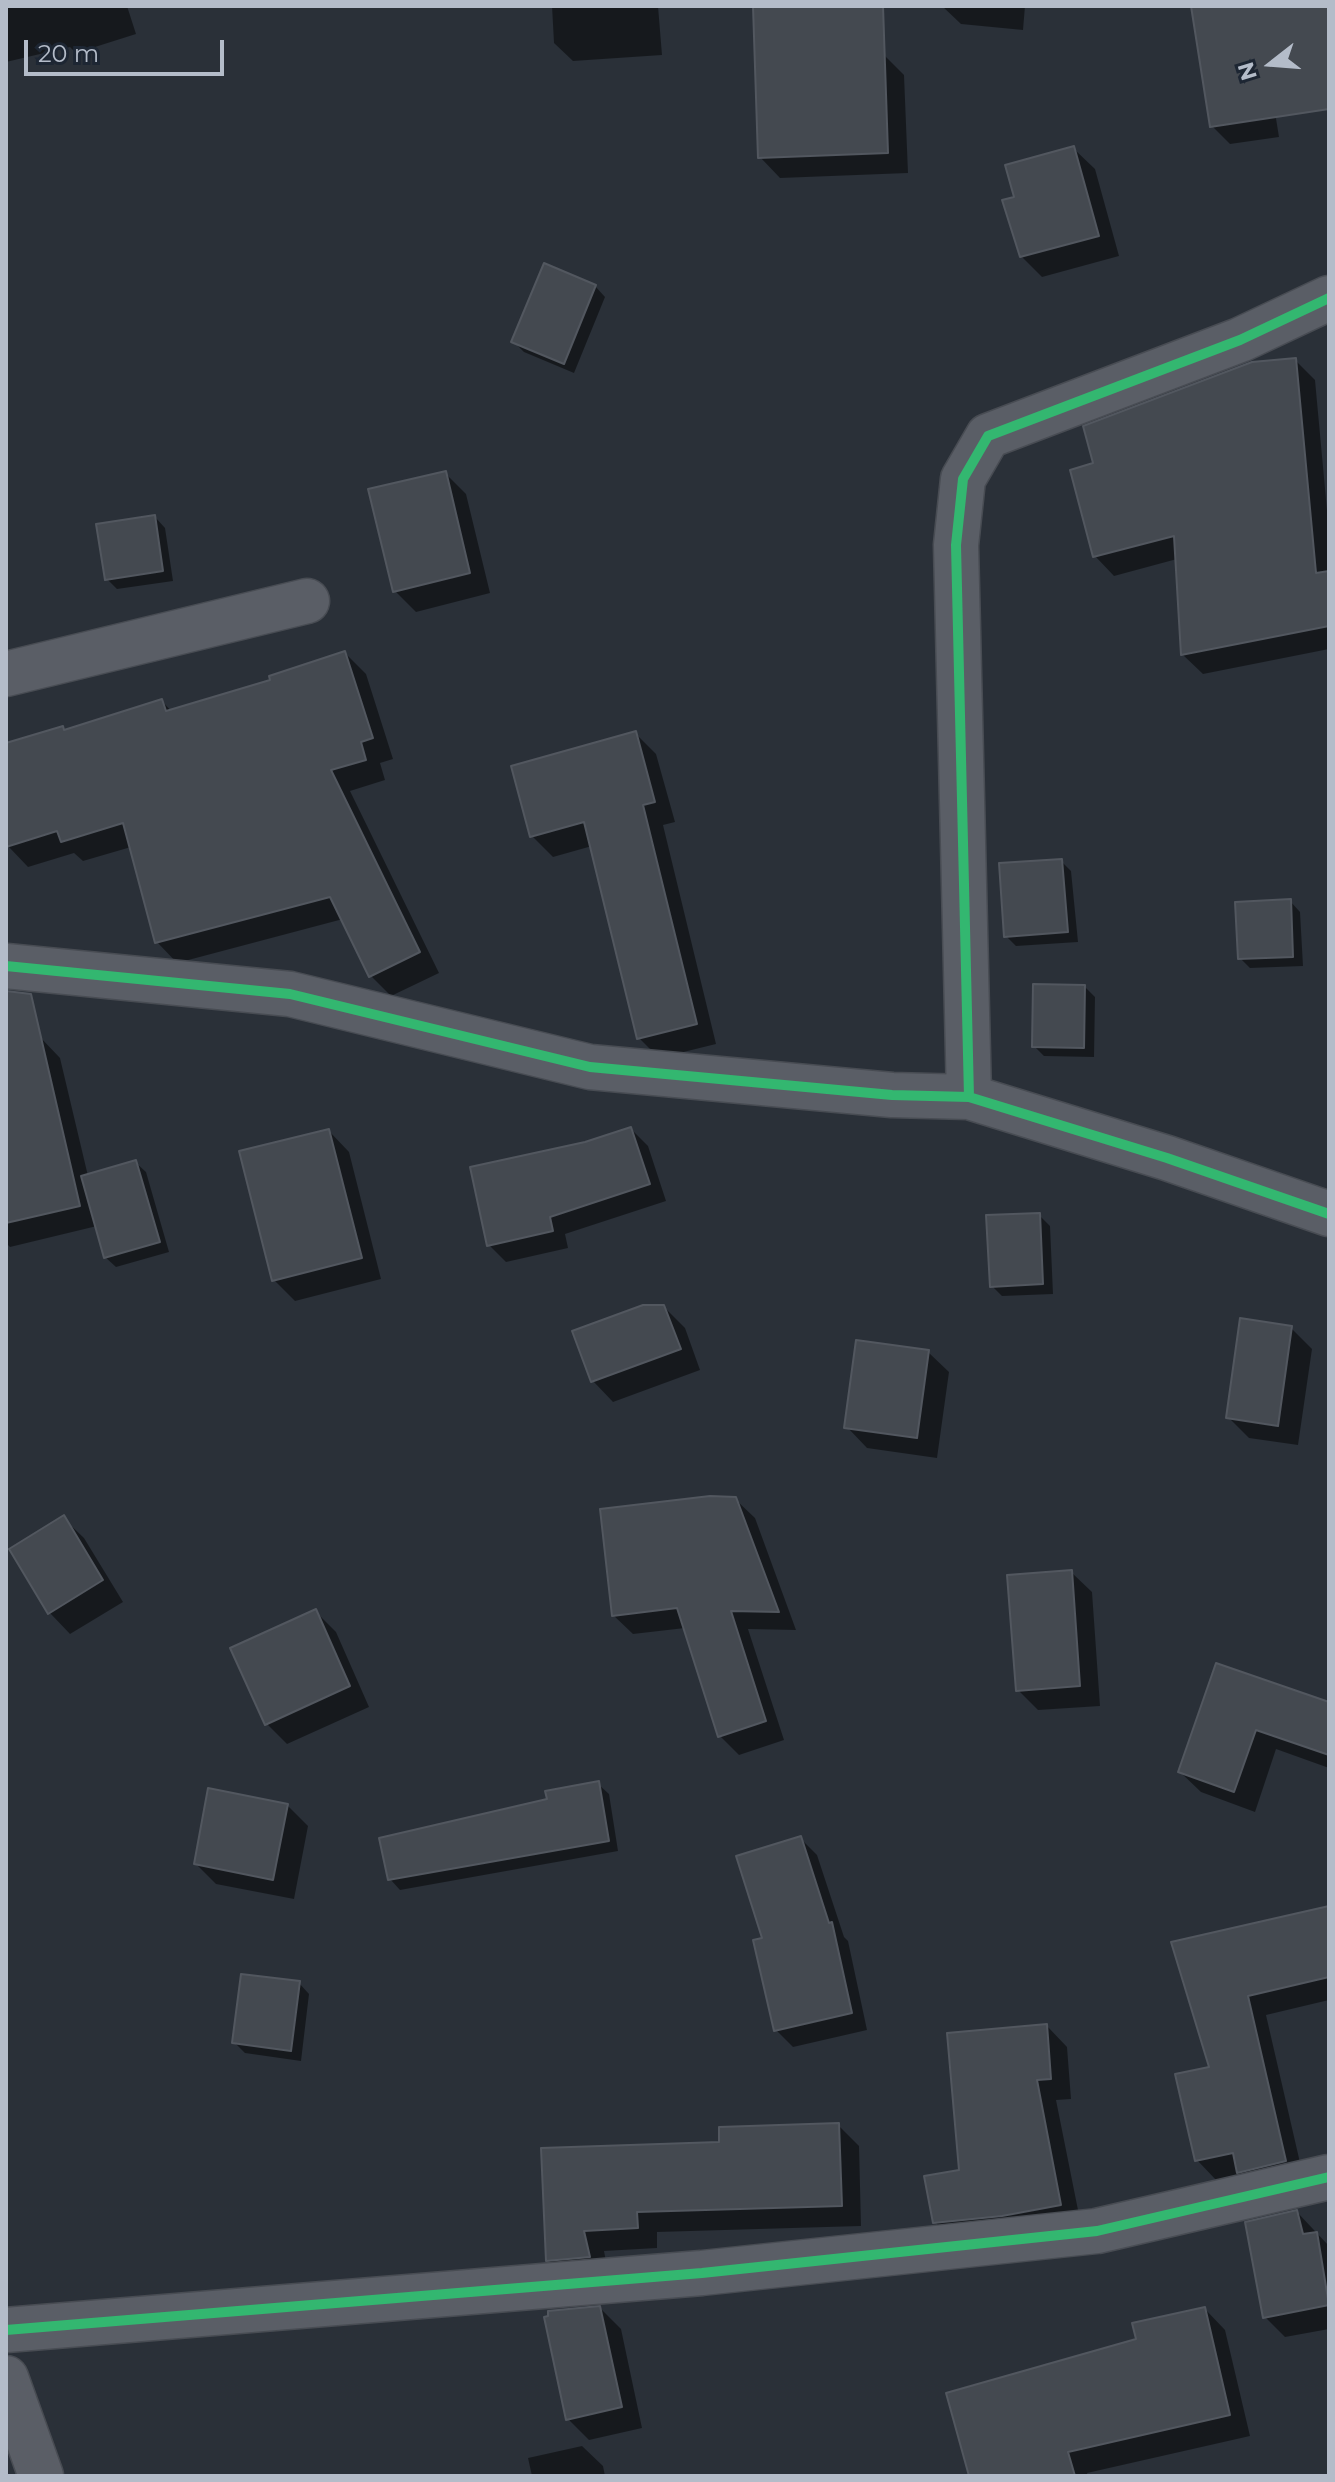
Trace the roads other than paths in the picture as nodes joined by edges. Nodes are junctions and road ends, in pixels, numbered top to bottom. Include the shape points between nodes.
1 (1329, 298) edge
2 (307, 601) dead end
3 (6, 674) edge
4 (6, 966) edge
5 (969, 1097) junction
6 (1329, 1214) edge
7 (1329, 2177) edge
8 (6, 2330) edge
9 (6, 2378) edge
10 (41, 2476) edge

1 - 5 street via 1240,340 988,436 963,479 956,545
2 - 3 street
4 - 5 street via 290,994 590,1067 892,1095
5 - 6 street
7 - 8 street via 1097,2231 702,2273
9 - 10 street

